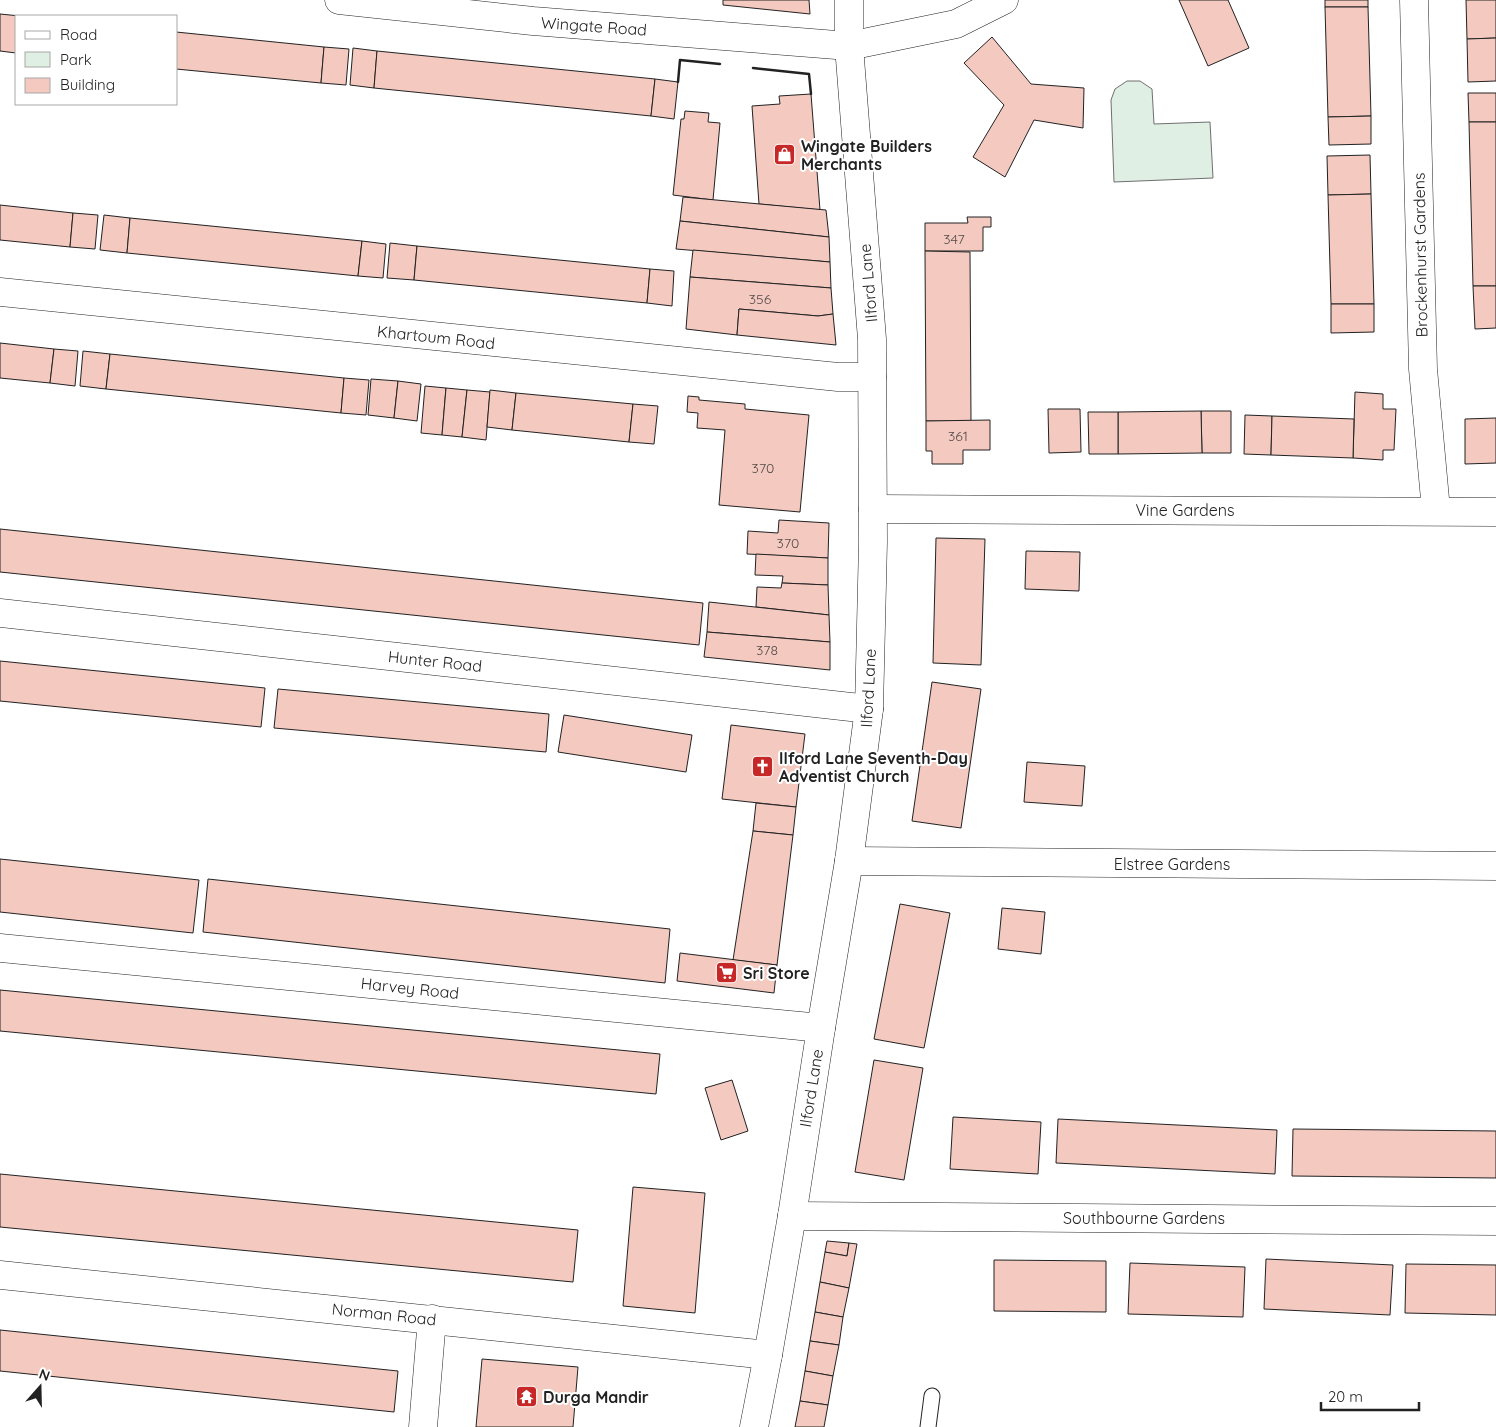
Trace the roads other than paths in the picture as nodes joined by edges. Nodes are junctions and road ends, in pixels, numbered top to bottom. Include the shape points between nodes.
1 (339, 0) edge
2 (849, 0) edge
3 (1004, 0) edge
4 (1414, 0) edge
5 (849, 46) junction
6 (0, 292) edge
7 (872, 376) junction
8 (873, 510) junction
9 (1436, 510) junction
10 (1496, 512) edge
11 (0, 613) edge
12 (870, 709) junction
13 (849, 861) junction
14 (1496, 866) edge
15 (0, 948) edge
16 (820, 1028) junction
17 (792, 1216) junction
18 (1496, 1221) edge
19 (0, 1275) edge
20 (432, 1319) junction
21 (768, 1355) junction
22 (932, 1396) dead end
23 (423, 1427) edge
24 (754, 1427) edge
25 (928, 1427) edge

1 - 5 street, Wingate Road via 533,22
2 - 5 street, Ilford Lane
3 - 5 street, Wingate Road via 956,24
4 - 9 street, Brockenhurst Gardens via 1423,369
5 - 7 street, Ilford Lane via 872,339
6 - 7 street, Khartoum Road via 838,377
7 - 8 street, Ilford Lane
8 - 9 street, Vine Gardens
8 - 12 street, Ilford Lane
9 - 10 street, Vine Gardens
11 - 12 street, Hunter Road
12 - 13 street, Ilford Lane
13 - 14 street, Elstree Gardens
13 - 16 street, Ilford Lane
15 - 16 street, Harvey Road
16 - 17 street, Ilford Lane
17 - 18 street, Southbourne Gardens
17 - 21 street, Ilford Lane
19 - 20 street, Norman Road
20 - 21 street, Norman Road
20 - 23 street
21 - 24 street, Ilford Lane
22 - 25 lane

